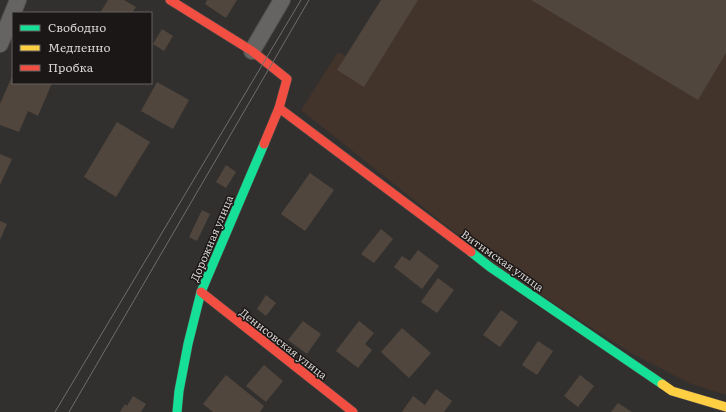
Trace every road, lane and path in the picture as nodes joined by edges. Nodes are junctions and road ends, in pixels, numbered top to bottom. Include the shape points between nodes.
1 (18, 0) edge
2 (170, 0) edge
3 (282, 0) edge
4 (13, 12) edge
5 (12, 15) edge
6 (0, 44) edge
7 (252, 51) junction
8 (279, 108) junction
9 (201, 292) junction
10 (726, 407) edge
11 (177, 412) edge
12 (353, 412) edge

1 - 4 street
2 - 7 street
3 - 7 street
5 - 6 street
7 - 8 street, Дорожная улица via 288,79
8 - 9 street, Дорожная улица
8 - 10 street, Витимская улица via 490,267 672,390
9 - 11 street, Дорожная улица via 188,344
9 - 12 street, Денисовская улица

